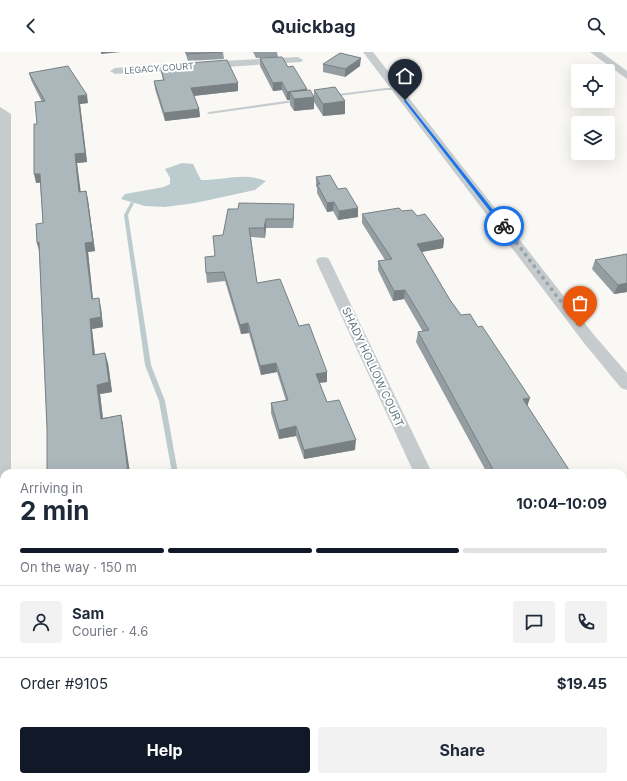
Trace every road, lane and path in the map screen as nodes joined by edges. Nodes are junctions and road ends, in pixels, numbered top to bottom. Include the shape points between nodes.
1 (368, 52) edge
2 (595, 52) edge
3 (298, 60) dead end
4 (115, 71) dead end
5 (627, 76) edge
6 (396, 90) junction
7 (326, 96) edge
8 (304, 99) edge
9 (0, 110) edge
10 (209, 113) dead end
11 (3, 193) edge
12 (323, 261) dead end
13 (1, 318) edge
14 (627, 384) edge
15 (2, 469) edge
16 (421, 469) edge

1 - 6 street
2 - 5 street
3 - 4 street, LEGACY COURT via 251,64 162,62
6 - 7 lane
6 - 14 street via 589,339
8 - 10 lane
9 - 11 street via 6,114
11 - 13 street
12 - 16 street, SHADY HOLLOW COURT
13 - 15 street

